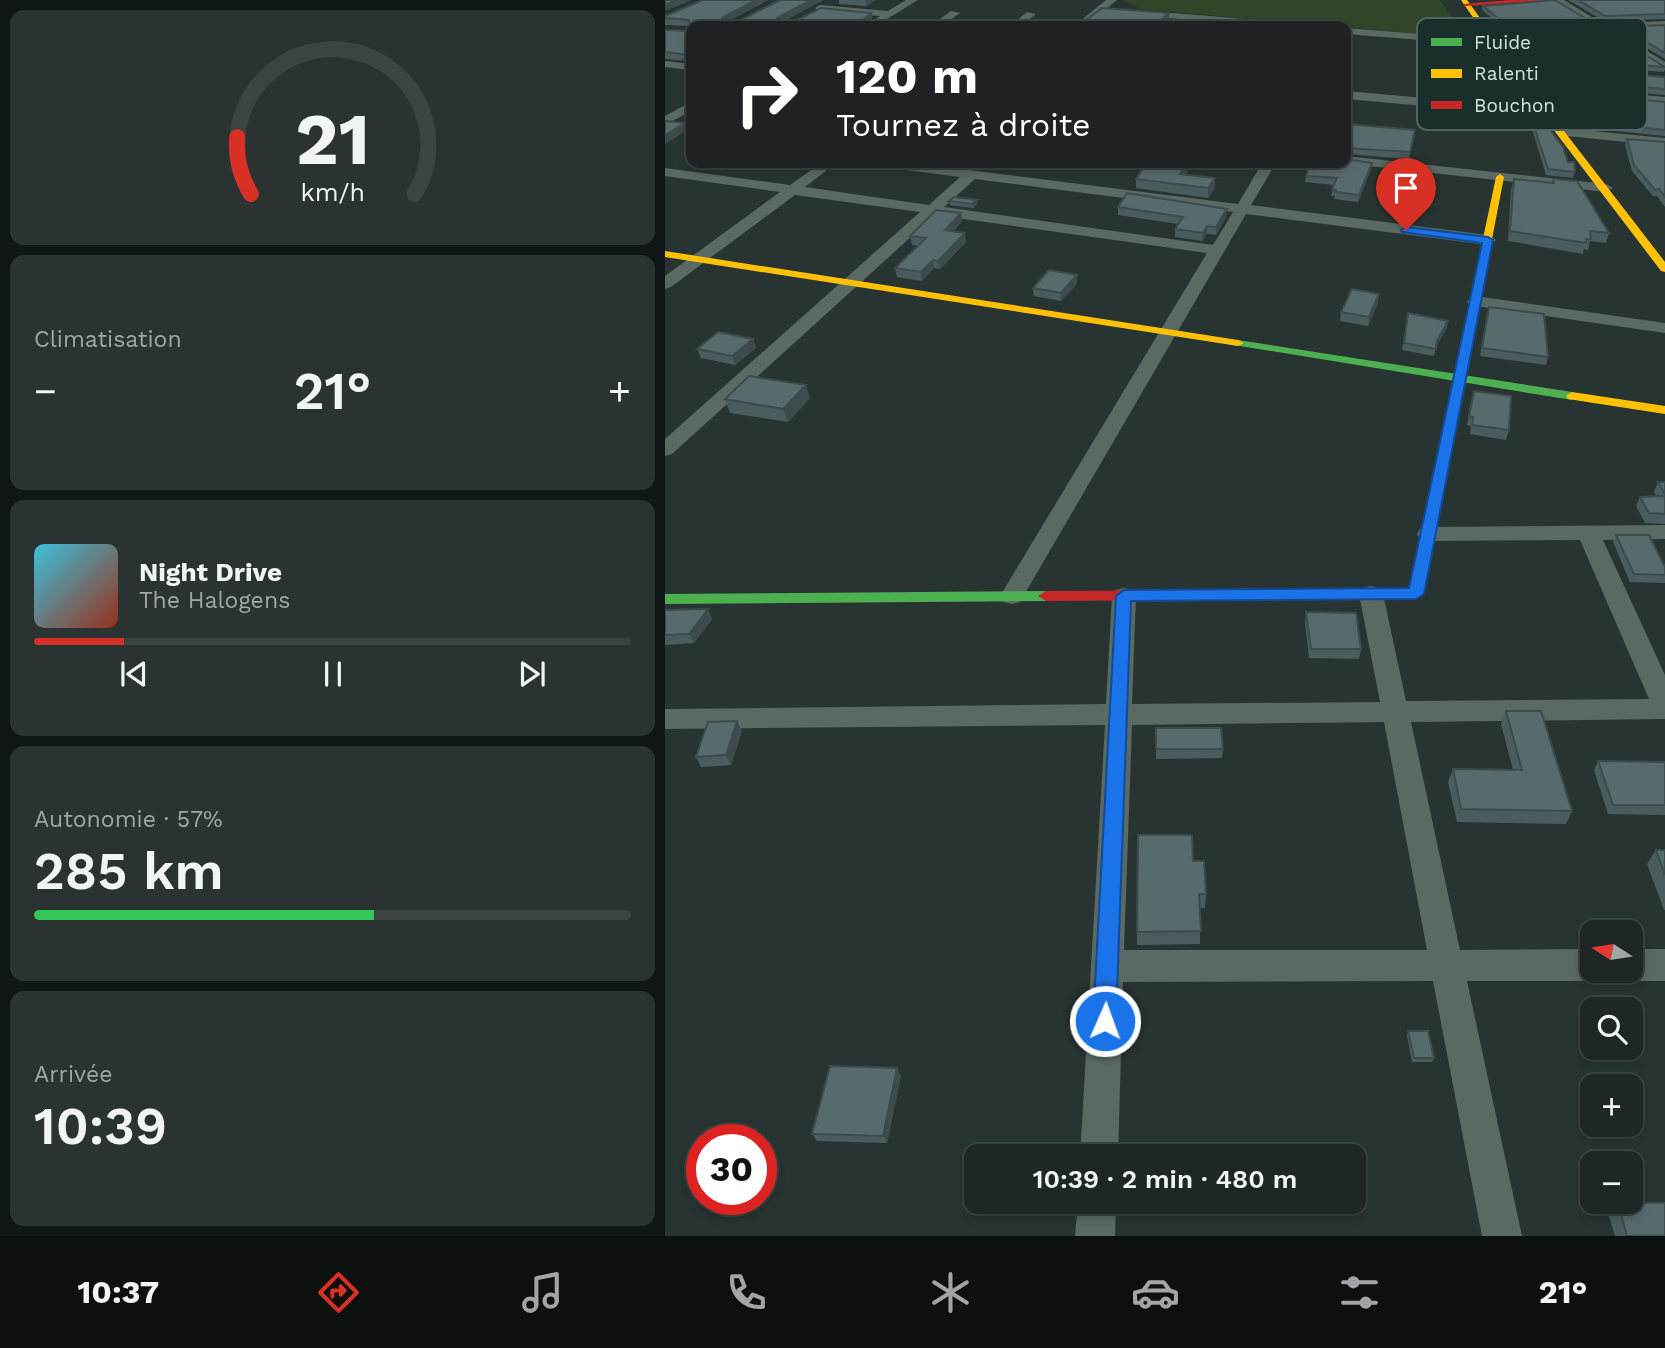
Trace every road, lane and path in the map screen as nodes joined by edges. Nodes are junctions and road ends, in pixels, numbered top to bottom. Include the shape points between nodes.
1 (913, 0) edge
2 (1549, 0) edge
3 (1557, 0) edge
4 (807, 2) edge
5 (1465, 2) edge
6 (828, 4) edge
7 (1112, 6) edge
8 (1127, 12) edge
9 (955, 13) dead end
10 (808, 14) edge
11 (890, 14) junction
12 (1031, 15) dead end
13 (1477, 18) edge
14 (1586, 18) edge
15 (878, 21) edge
16 (943, 21) edge
17 (1022, 21) edge
18 (1085, 21) edge
19 (1185, 21) edge
20 (1665, 24) edge
21 (1647, 25) edge
22 (1351, 31) edge
23 (1417, 37) edge
24 (1647, 56) edge
25 (665, 64) edge
26 (685, 66) edge
27 (1665, 67) edge
28 (1651, 77) edge
29 (1665, 78) edge
30 (1351, 95) edge
31 (1647, 99) edge
32 (1417, 101) edge
33 (1665, 101) edge
34 (665, 111) edge
35 (685, 114) edge
36 (665, 121) edge
37 (1562, 132) joint
38 (1665, 142) edge
39 (1351, 161) edge
40 (686, 166) edge
41 (822, 168) edge
42 (923, 168) edge
43 (1266, 168) edge
44 (668, 174) edge
45 (972, 174) junction
46 (1500, 177) junction
47 (1606, 188) junction
48 (793, 190) junction
49 (933, 209) junction
50 (1242, 209) junction
51 (1488, 240) junction
52 (1217, 250) junction
53 (665, 254) edge
54 (699, 259) junction
55 (1665, 268) edge
56 (851, 283) junction
57 (665, 284) edge
58 (1475, 302) junction
59 (1665, 328) edge
60 (1168, 333) junction
61 (1460, 378) junction
62 (1665, 410) edge
63 (665, 450) edge
64 (1665, 531) edge
65 (1588, 532) junction
66 (1428, 534) junction
67 (1371, 594) junction
68 (1012, 596) junction
69 (1124, 596) junction
70 (665, 599) edge
71 (1665, 706) edge
72 (1395, 711) junction
73 (1118, 714) junction
74 (665, 719) edge
75 (1447, 965) junction
76 (1580, 965) edge
77 (1643, 965) edge
78 (1665, 965) edge
79 (1107, 966) junction
80 (1100, 1144) edge
81 (1096, 1214) edge
82 (1095, 1236) edge
83 (1502, 1236) edge

1 - 11 street
2 - 5 main road
3 - 14 street
4 - 6 street
5 - 13 main road
6 - 10 street
6 - 11 street
7 - 18 street
8 - 19 street
9 - 16 street
11 - 15 street
12 - 17 street
20 - 21 street
22 - 23 street
24 - 27 street
25 - 26 street
28 - 29 street
30 - 32 street
31 - 33 street
34 - 35 street
35 - 36 street
37 - 38 street
37 - 47 main road
39 - 46 street
40 - 44 street
41 - 48 street
42 - 45 street
43 - 50 street
44 - 48 street
45 - 49 street
45 - 50 street
46 - 47 street
46 - 51 main road
47 - 55 main road
48 - 49 street
48 - 54 street
49 - 52 street
49 - 56 street
50 - 51 street
50 - 52 street
51 - 58 main road
52 - 60 street
53 - 54 main road
54 - 56 main road
54 - 57 street
56 - 60 main road
56 - 63 street
58 - 59 street
58 - 61 main road
60 - 61 main road
60 - 68 street
61 - 62 main road
61 - 66 main road
64 - 65 street
65 - 66 street
65 - 71 street
66 - 67 main road via 1416,594
67 - 69 main road
67 - 72 street
68 - 69 main road
68 - 70 main road
69 - 73 street
71 - 72 street
72 - 73 street
72 - 75 street
73 - 74 street
73 - 79 street
75 - 76 street
75 - 79 street
75 - 83 street
77 - 78 street
79 - 80 street
81 - 82 street

